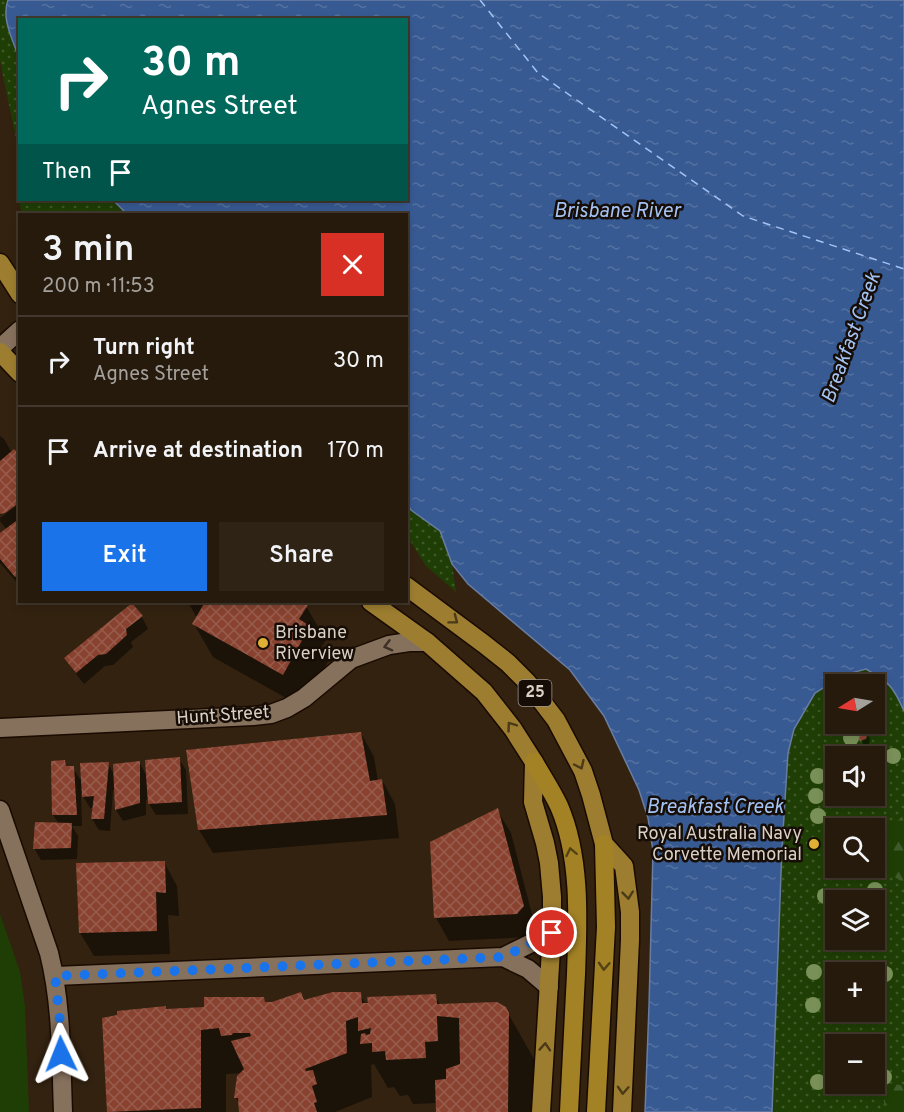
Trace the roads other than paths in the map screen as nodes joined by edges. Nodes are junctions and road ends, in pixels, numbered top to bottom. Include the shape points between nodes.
1 (0, 263) edge
2 (18, 291) edge
3 (18, 332) edge
4 (0, 350) edge
5 (18, 371) edge
6 (408, 587) edge
7 (372, 603) edge
8 (427, 642) junction
9 (0, 728) edge
10 (534, 762) junction
11 (0, 810) edge
12 (604, 844) junction
13 (552, 933) junction
14 (503, 957) junction
15 (55, 976) junction
16 (549, 987) junction
17 (63, 1112) edge
18 (541, 1112) edge
19 (569, 1112) edge
20 (596, 1112) edge
21 (622, 1112) edge

1 - 2 highway
3 - 4 street
4 - 5 highway
6 -> 12 highway, 25 via 508,663 542,701 583,771
7 - 8 highway, 25
8 -> 9 street, Hunt Street via 389,645 351,659 304,698 271,714
10 -> 8 highway, 25 via 484,692
10 - 13 highway via 533,802 551,874
19 -> 10 highway via 577,945 576,878 559,806
11 - 15 street
12 -> 20 highway via 606,927
12 -> 21 highway, 25 via 624,866 630,912
13 - 14 street
13 - 16 highway
14 - 15 street
14 - 16 street via 528,969
15 - 17 street
18 -> 16 highway

